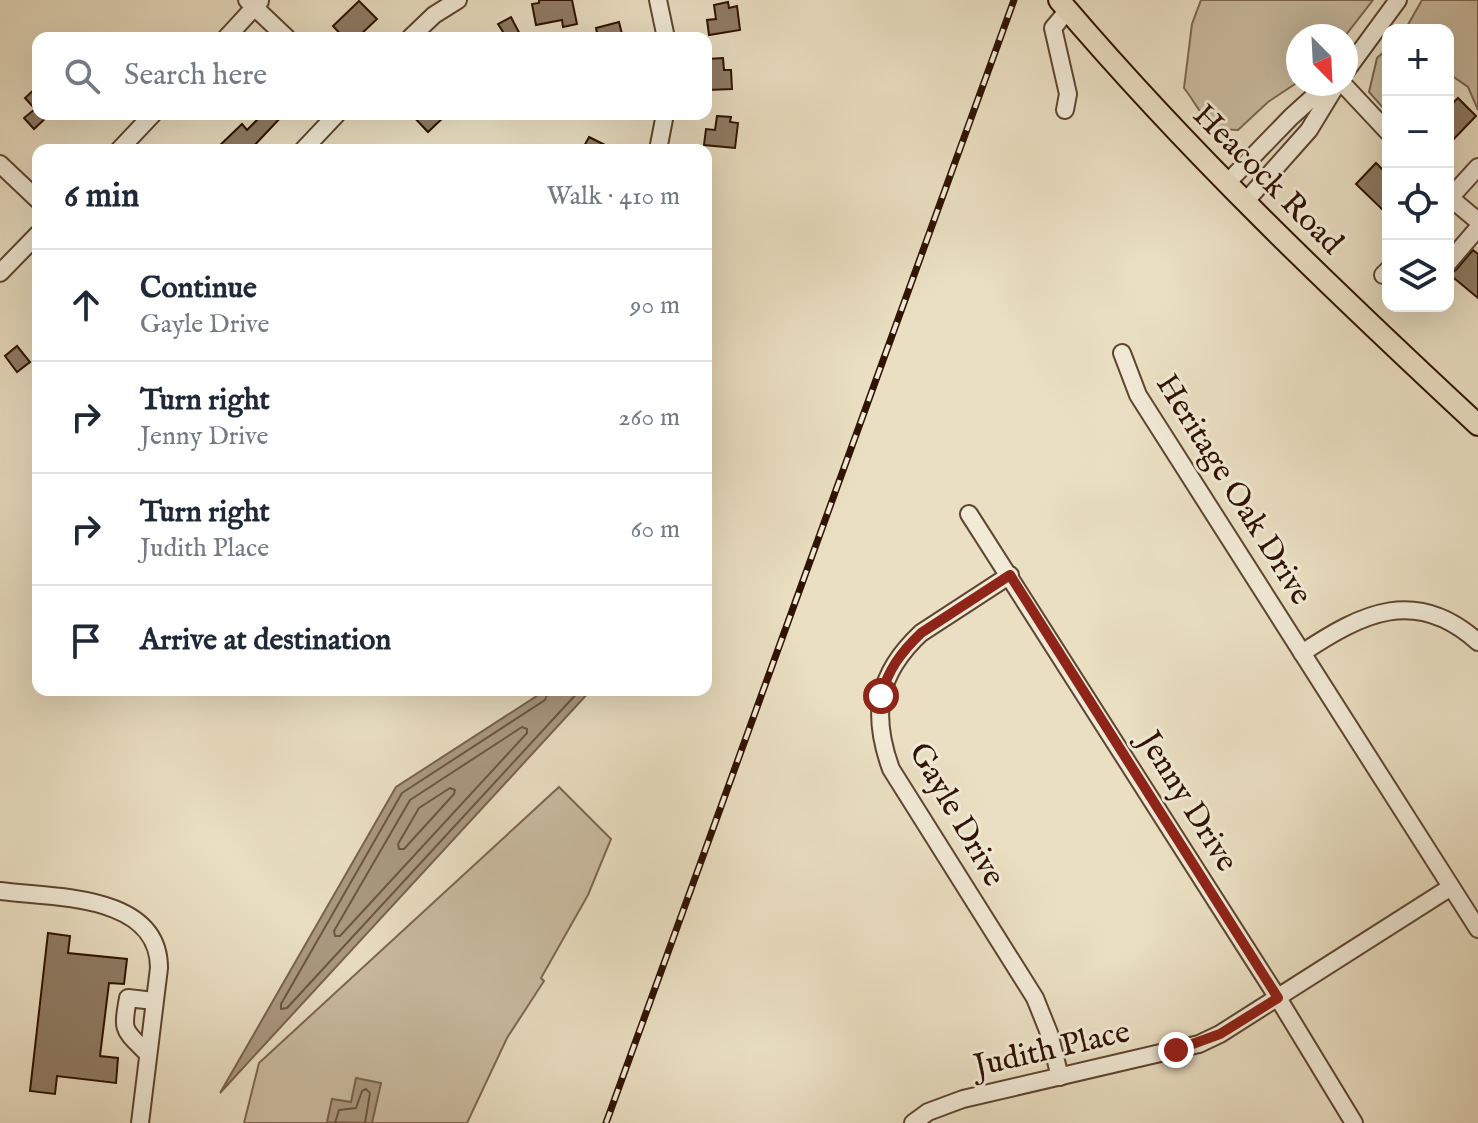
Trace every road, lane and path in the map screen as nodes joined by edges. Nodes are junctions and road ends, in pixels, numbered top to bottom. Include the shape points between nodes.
1 (458, 0) edge
2 (658, 0) edge
3 (1398, 0) edge
4 (254, 3) edge
5 (1063, 5) edge
6 (231, 32) edge
7 (281, 32) edge
8 (416, 32) edge
9 (665, 32) edge
10 (1358, 55) edge
11 (1314, 96) edge
12 (1330, 96) edge
13 (1350, 96) edge
14 (1065, 110) dead end
15 (147, 120) edge
16 (331, 120) edge
17 (664, 120) edge
18 (1382, 126) edge
19 (125, 144) edge
20 (309, 144) edge
21 (659, 144) edge
22 (0, 164) edge
23 (1478, 167) edge
24 (1227, 183) junction
25 (1454, 193) edge
26 (32, 194) edge
27 (1245, 202) junction
28 (1454, 202) edge
29 (1478, 221) edge
30 (1478, 228) edge
31 (32, 240) edge
32 (1454, 256) edge
33 (0, 273) edge
34 (1122, 353) dead end
35 (1478, 425) edge
36 (969, 514) dead end
37 (1010, 575) junction
38 (1478, 642) edge
39 (1302, 653) junction
40 (1451, 887) junction
41 (0, 891) edge
42 (1478, 929) edge
43 (1278, 998) junction
44 (154, 1001) junction
45 (147, 1053) junction
46 (1060, 1077) junction
47 (140, 1123) edge
48 (913, 1123) edge
49 (1354, 1123) edge

1 - 8 street
2 - 9 street
3 - 10 street
4 - 6 street
4 - 7 street
5 - 14 street via 1053,28 1068,94
5 - 24 main road, Heacock Road
11 - 24 street
12 - 27 street via 1309,130
13 - 18 street
15 - 19 street
16 - 20 street
17 - 21 street
22 - 26 street
23 - 25 street
24 - 27 main road, Heacock Road
27 - 35 main road, Heacock Road
28 - 29 street
30 - 32 street
31 - 33 street
34 - 39 street, Heritage Oak Drive via 1138,395
36 - 37 street, Jenny Drive
37 - 43 street, Jenny Drive
37 - 46 street, Gayle Drive via 921,633 900,655 881,696 880,731 898,781 1035,998
38 - 39 street, Heritage Oak Drive via 1461,628 1424,613 1386,611 1351,622
39 - 40 street, Heritage Oak Drive
40 - 42 street, Heritage Oak Drive
40 - 43 street, Judith Place
41 - 44 street via 102,904 125,912 148,934 159,955
43 - 46 street, Judith Place via 1199,1044
43 - 49 street, Jenny Drive
44 - 45 street
44 - 45 street via 128,998 124,1023
45 - 47 street
46 - 48 street, Judith Place via 948,1103

